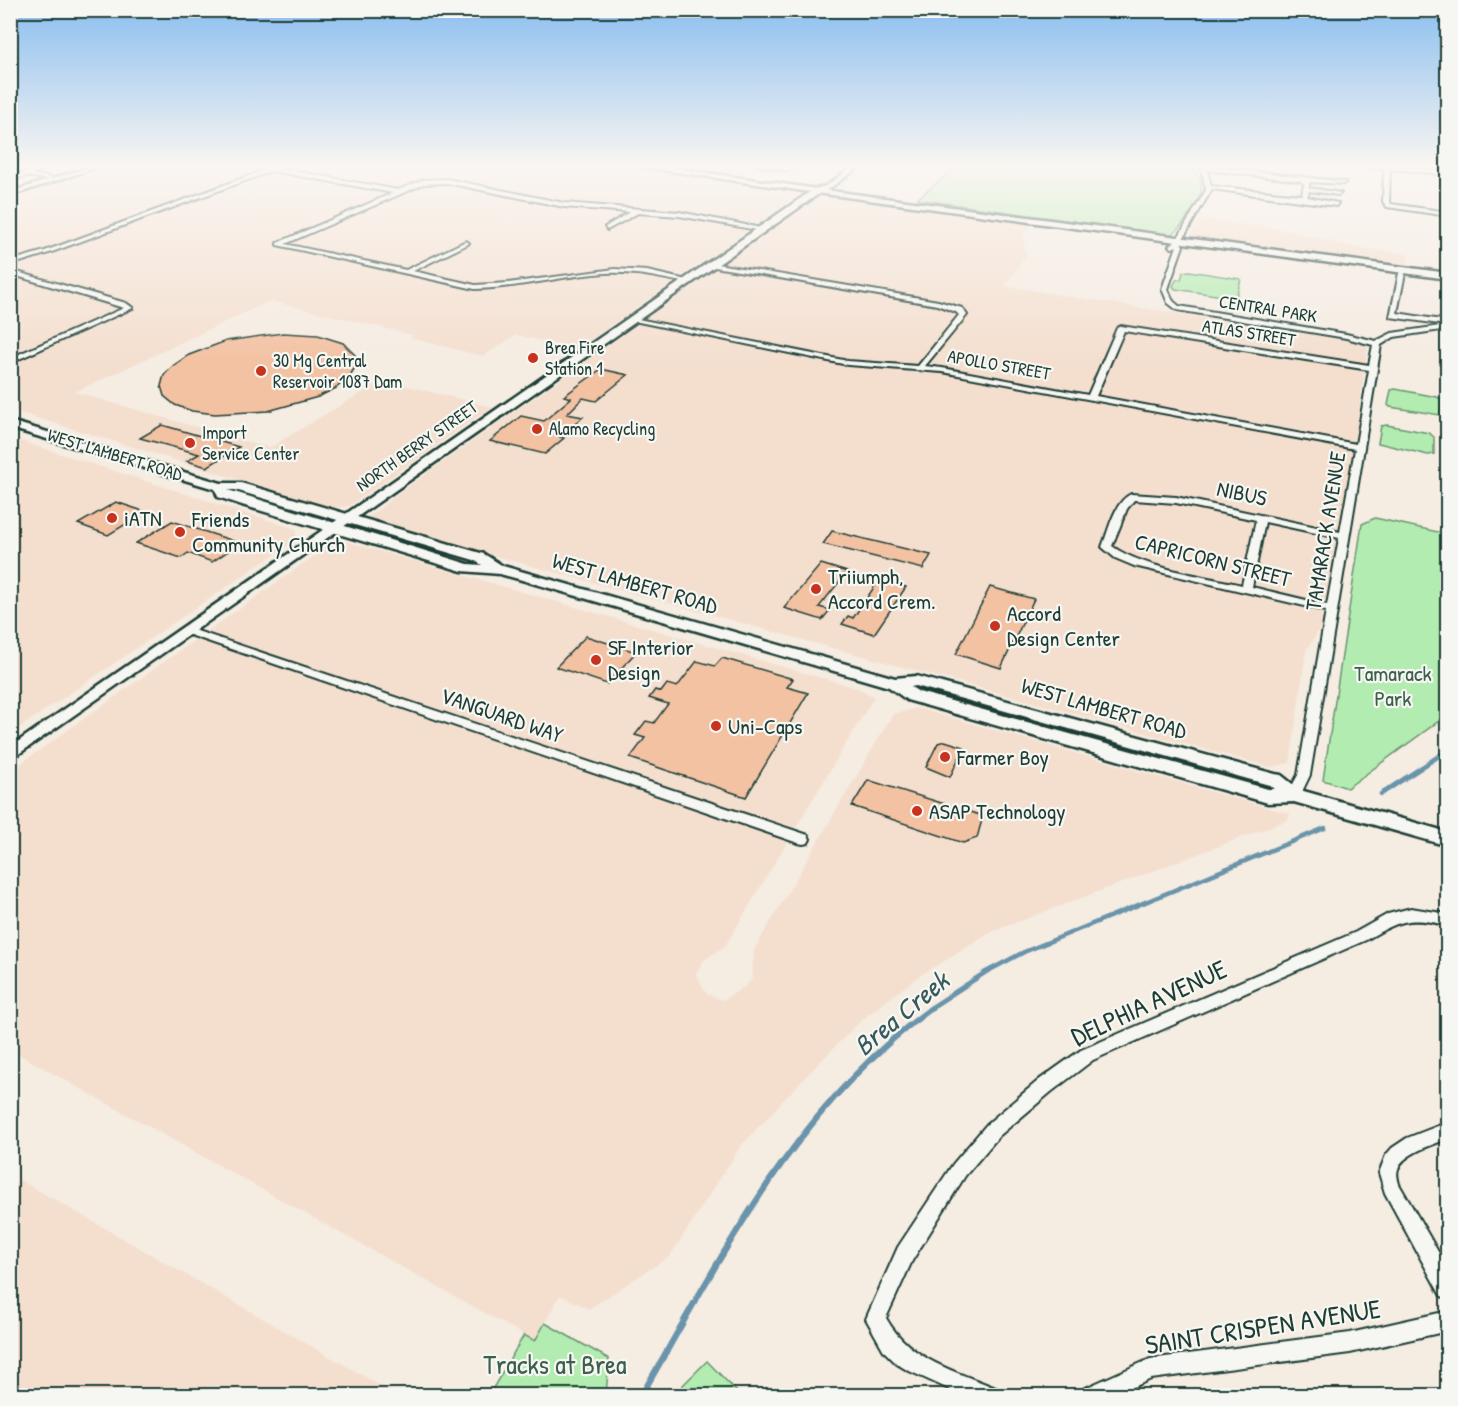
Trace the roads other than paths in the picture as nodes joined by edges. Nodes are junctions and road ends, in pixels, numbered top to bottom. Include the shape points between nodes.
1 (107, 231) edge
2 (310, 231) edge
3 (761, 231) edge
4 (1112, 231) edge
5 (1184, 231) edge
6 (1179, 240) junction
7 (466, 243) dead end
8 (10, 263) edge
9 (711, 266) junction
10 (10, 272) edge
11 (405, 273) junction
12 (1402, 273) junction
13 (1448, 278) edge
14 (688, 281) junction
15 (1393, 315) junction
16 (633, 320) junction
17 (1448, 325) edge
18 (1392, 327) dead end
19 (1377, 344) junction
20 (10, 361) edge
21 (920, 368) junction
22 (1372, 368) junction
23 (1091, 398) junction
24 (10, 424) edge
25 (1358, 447) junction
26 (220, 487) junction
27 (1131, 497) joint
28 (1261, 517) junction
29 (347, 519) junction
30 (333, 529) junction
31 (1344, 536) junction
32 (500, 570) junction
33 (1246, 588) junction
34 (1332, 609) junction
35 (188, 631) junction
36 (10, 755) edge
37 (1294, 795) junction
38 (802, 839) dead end
39 (1448, 839) edge
40 (1448, 920) edge
41 (1448, 1130) edge
42 (1448, 1289) edge
43 (1448, 1321) edge
44 (991, 1395) edge
45 (1090, 1395) edge

1 - 8 street
2 - 11 street via 279,244
3 - 9 street, NORTH BERRY STREET
4 - 6 main road
5 - 6 street
6 - 12 main road
6 - 13 main road
6 - 19 street, CENTRAL PARK via 1165,289 1177,308
7 - 11 street
9 - 14 street, NORTH BERRY STREET
9 - 21 street via 938,303 959,310 963,315
10 - 20 street via 129,308
11 - 14 street via 475,287 508,287 623,270
12 - 13 main road
12 - 15 street
14 - 16 street, NORTH BERRY STREET
15 - 17 street
15 - 18 street
16 - 21 street, APOLLO STREET via 848,363
16 - 29 street, NORTH BERRY STREET
17 - 19 street via 1392,335
19 - 22 street, TAMARACK AVENUE
21 - 23 street, APOLLO STREET
22 - 23 street, ATLAS STREET via 1121,328
22 - 25 street, TAMARACK AVENUE
23 - 25 street, APOLLO STREET
24 - 26 main road, WEST LAMBERT ROAD
25 - 31 street, TAMARACK AVENUE
26 - 29 main road, WEST LAMBERT ROAD via 236,486
26 - 30 main road, WEST LAMBERT ROAD via 223,494
27 - 28 street, NIBUS via 1176,500
27 - 33 street, CAPRICORN STREET via 1122,508 1107,547 1138,564
28 - 31 street, NIBUS
28 - 33 street
29 - 30 street, NORTH BERRY STREET
29 - 32 main road, WEST LAMBERT ROAD via 479,557
30 - 32 main road, WEST LAMBERT ROAD via 467,568
30 - 35 street, NORTH BERRY STREET
31 - 34 street, TAMARACK AVENUE
32 - 37 main road, WEST LAMBERT ROAD via 895,683 913,696 1268,796
33 - 34 street, CAPRICORN STREET
34 - 37 street, TAMARACK AVENUE via 1304,775
35 - 36 street, NORTH BERRY STREET
35 - 38 street, VANGUARD WAY
37 - 39 main road, WEST LAMBERT ROAD
40 - 44 street, DELPHIA AVENUE via 1413,913 1399,915 1351,941 1087,1055 993,1131 959,1170 905,1254 876,1319 898,1353
41 - 42 street via 1403,1150 1393,1158 1388,1170 1391,1187
43 - 45 street, SAINT CRISPEN AVENUE via 1350,1343 1150,1369

